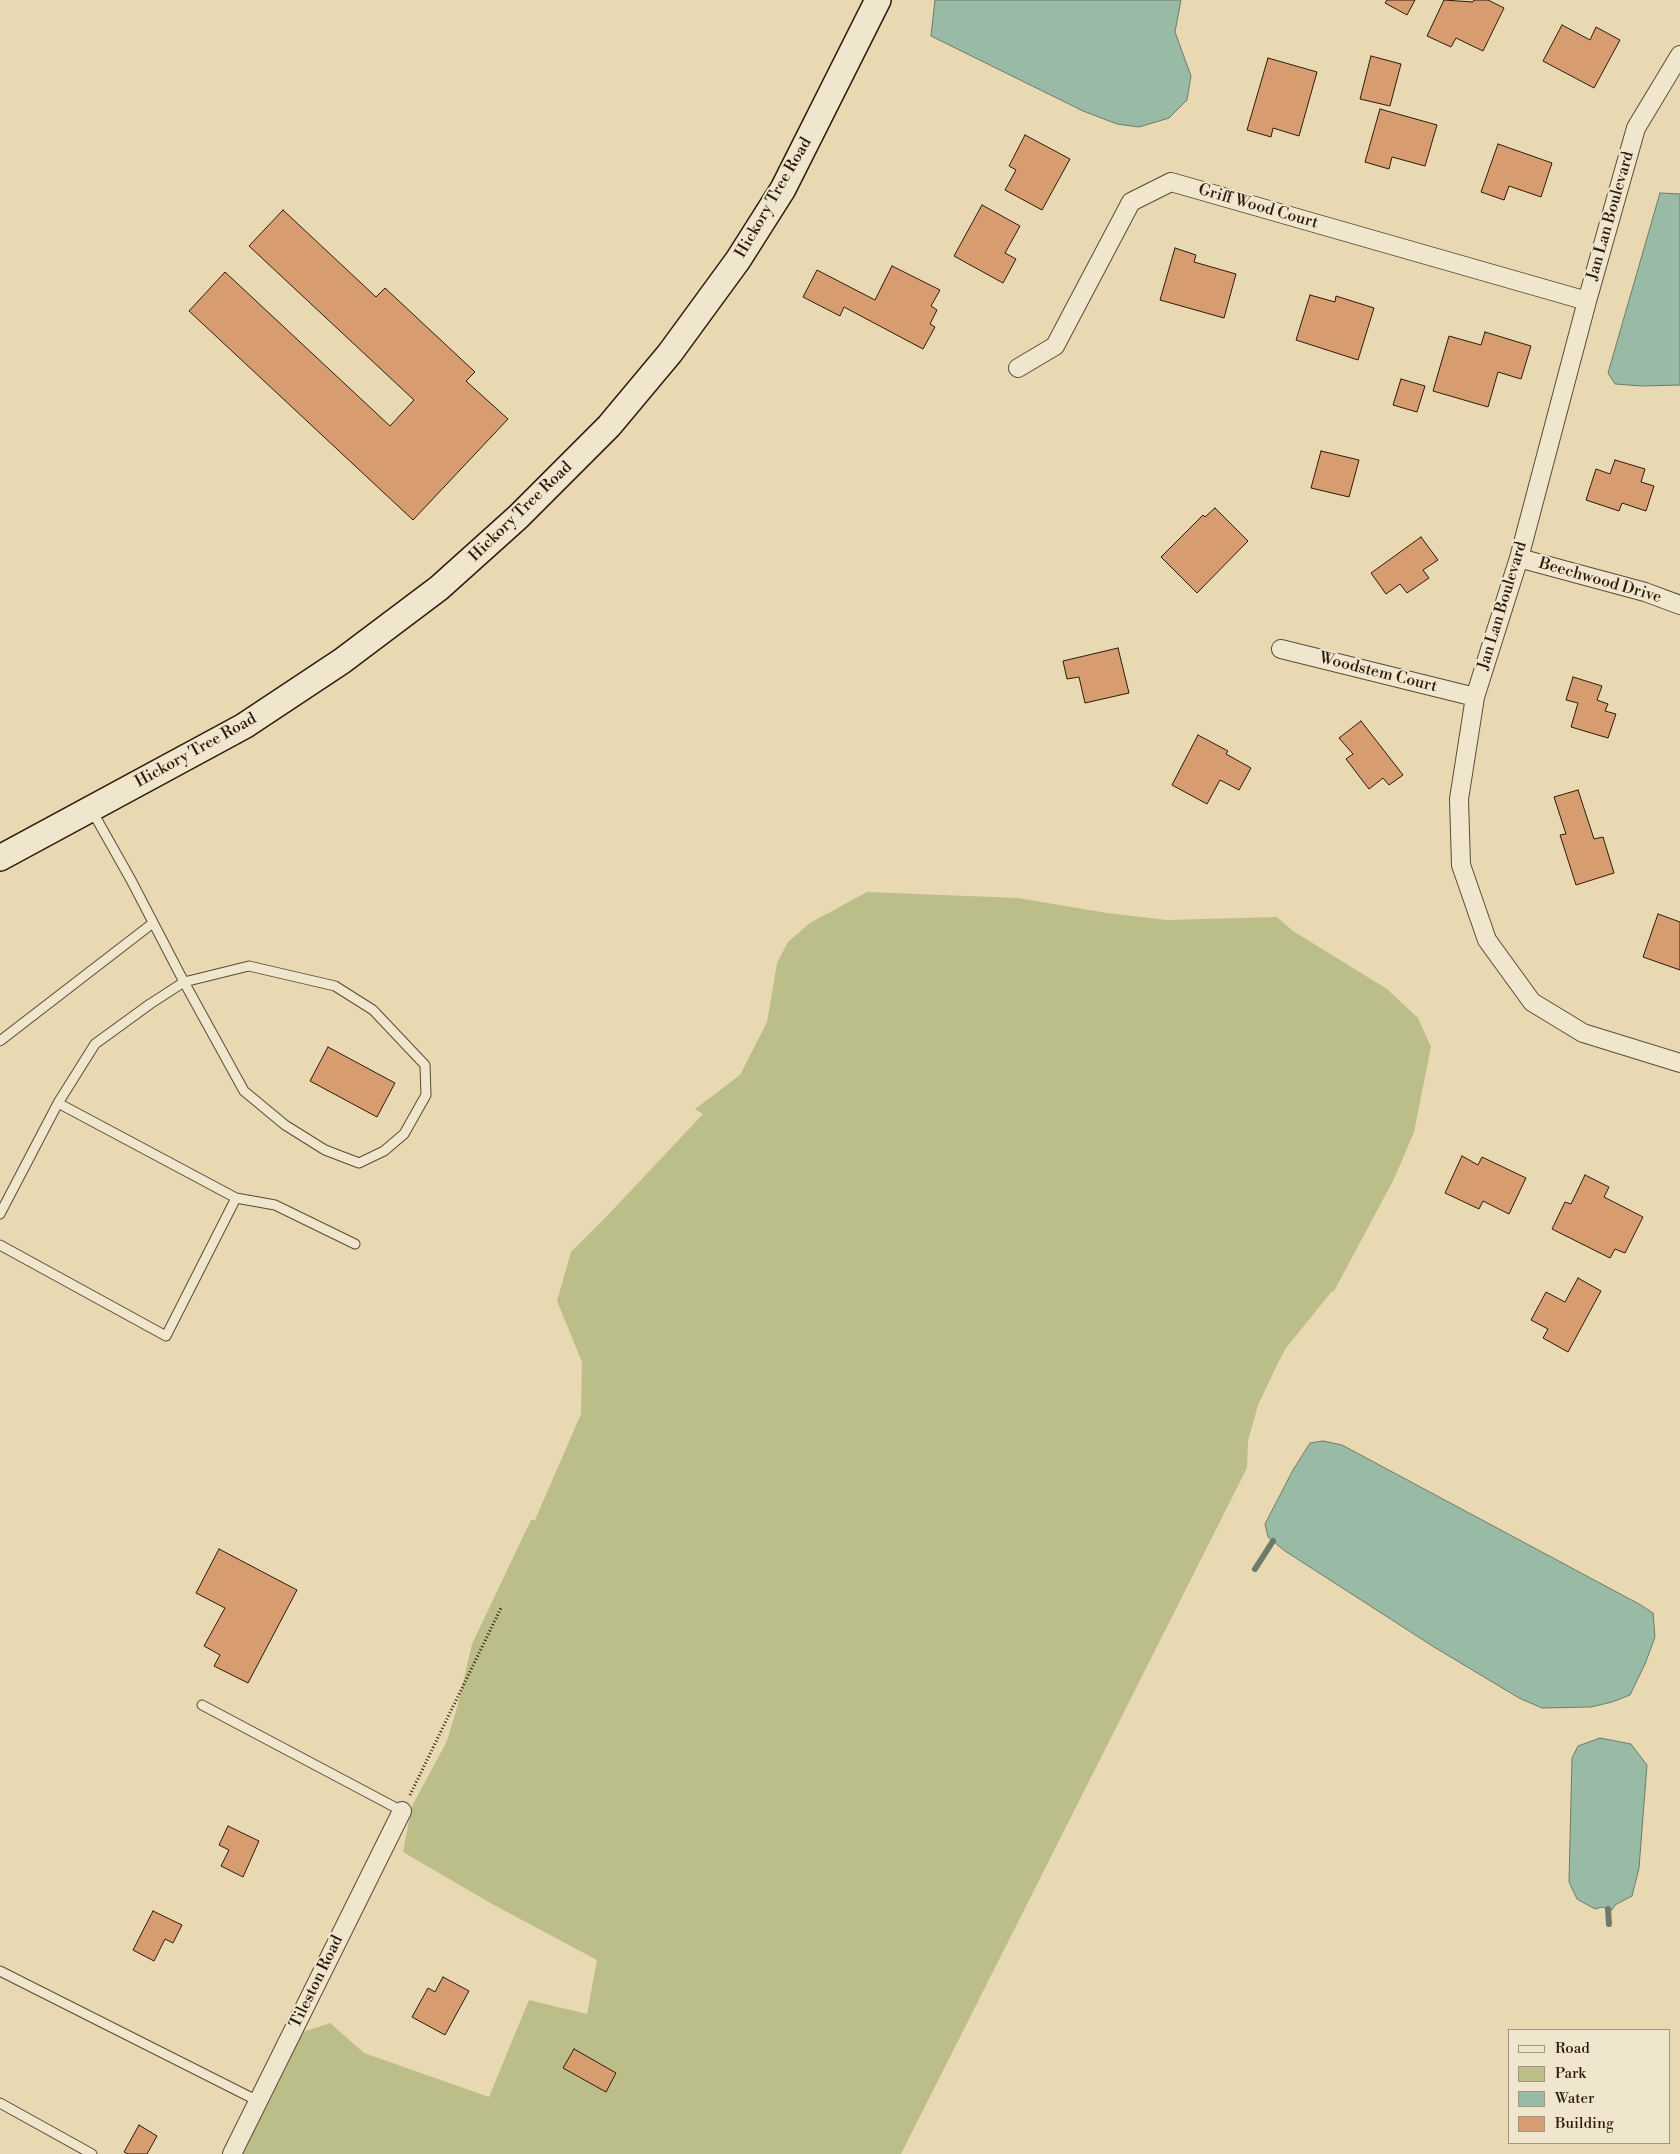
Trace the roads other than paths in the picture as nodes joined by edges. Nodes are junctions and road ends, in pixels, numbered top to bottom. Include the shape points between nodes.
1 (878, 0) edge
2 (1680, 55) edge
3 (1587, 301) junction
4 (1018, 368) dead end
5 (1519, 558) junction
6 (1680, 605) edge
7 (1281, 649) dead end
8 (1475, 697) junction
9 (91, 809) junction
10 (0, 858) edge
11 (153, 923) junction
12 (184, 982) junction
13 (0, 1041) edge
14 (1680, 1063) edge
15 (58, 1104) junction
16 (236, 1198) junction
17 (0, 1214) edge
18 (355, 1244) dead end
19 (0, 1245) edge
20 (202, 1705) dead end
21 (402, 1811) joint
22 (0, 1970) edge
23 (258, 2101) junction
24 (0, 2104) edge
25 (92, 2154) edge
26 (232, 2154) edge

1 - 9 street, Hickory Tree Road via 783,189 738,260 609,426 518,518 440,588 244,726
2 - 3 street, Jan Lan Boulevard via 1636,128
3 - 4 street, Griff Wood Court via 1170,182 1131,202 1055,346
3 - 5 street, Jan Lan Boulevard
5 - 6 street, Beechwood Drive via 1645,592
5 - 8 street, Jan Lan Boulevard
7 - 8 street, Woodstem Court
8 - 14 street, Jan Lan Boulevard via 1459,799 1461,865 1487,940 1532,1002 1583,1033
9 - 10 street, Hickory Tree Road
9 - 11 lane
11 - 12 lane
11 - 13 lane
12 - 12 lane via 244,1091 285,1125 325,1150 359,1163 384,1151 404,1134 426,1095 425,1065 373,1010 335,986 249,966
12 - 15 lane via 95,1044
15 - 16 lane
15 - 17 lane
16 - 18 lane via 275,1206
16 - 19 lane via 166,1336
20 - 21 lane
21 - 23 street, Tileston Road
22 - 23 lane
23 - 26 street, Tileston Road
24 - 25 lane

